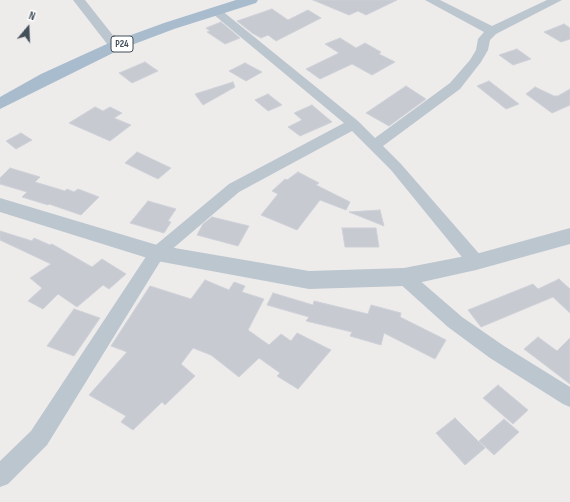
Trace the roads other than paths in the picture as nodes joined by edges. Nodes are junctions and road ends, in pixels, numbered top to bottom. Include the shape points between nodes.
1 (79, 0) edge
2 (251, 0) edge
3 (432, 0) edge
4 (556, 0) edge
5 (217, 12) junction
6 (492, 31) junction
7 (115, 46) junction
8 (0, 104) edge
9 (353, 124) junction
10 (374, 146) junction
11 (0, 205) edge
12 (570, 236) edge
13 (157, 253) junction
14 (476, 262) junction
15 (404, 278) junction
16 (570, 398) edge
17 (0, 476) edge

1 - 7 street
2 - 5 main road, P24
3 - 6 street
4 - 6 street
5 - 7 main road, P24
5 - 9 street
6 - 10 street via 484,40 475,62 455,86
7 - 8 main road, P24 via 47,78
9 - 10 street
9 - 13 street via 234,188
10 - 14 street via 396,167
11 - 13 street
12 - 14 street
13 - 15 street via 309,280
13 - 17 street via 39,438
14 - 15 street
15 - 16 street via 455,322

